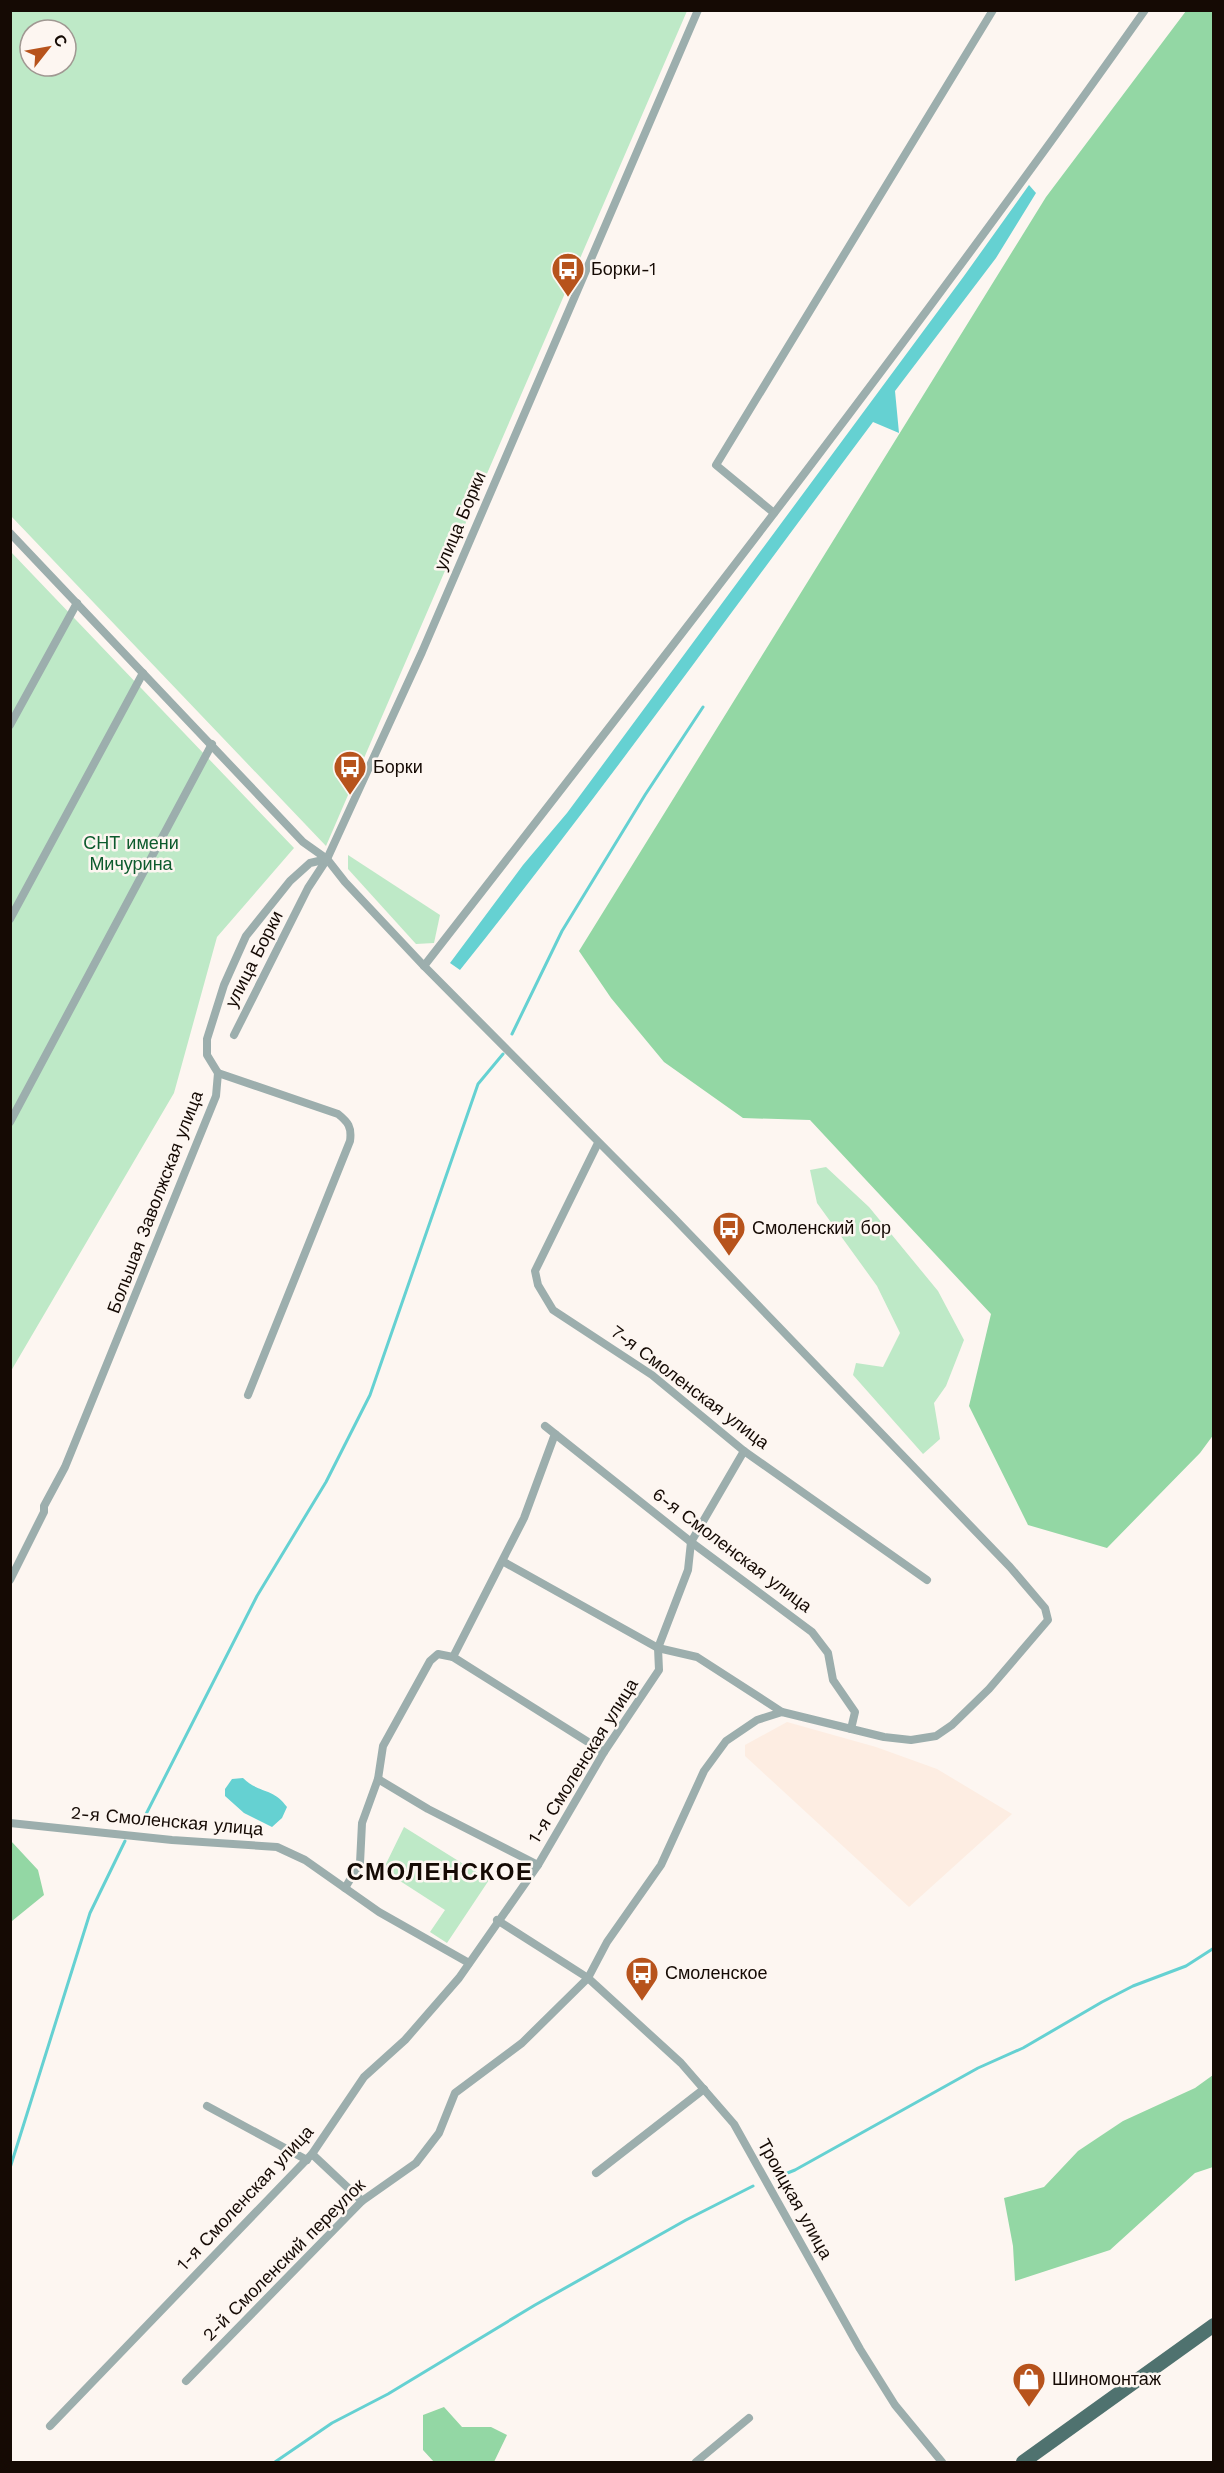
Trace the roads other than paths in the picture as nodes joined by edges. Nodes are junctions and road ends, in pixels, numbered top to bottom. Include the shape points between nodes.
1 (698, 10) edge
2 (993, 10) edge
3 (1146, 10) edge
4 (774, 513) junction
5 (10, 533) edge
6 (77, 603) junction
7 (143, 673) junction
8 (10, 726) edge
9 (212, 744) junction
10 (327, 859) junction
11 (10, 919) edge
12 (424, 966) junction
13 (234, 1035) dead end
14 (218, 1073) junction
15 (10, 1122) edge
16 (598, 1143) junction
17 (248, 1395) dead end
18 (545, 1426) dead end
19 (555, 1434) junction
20 (744, 1451) junction
21 (691, 1542) junction
22 (504, 1562) junction
23 (10, 1580) edge
24 (927, 1580) dead end
25 (658, 1648) junction
26 (453, 1657) junction
27 (782, 1712) junction
28 (851, 1729) junction
29 (604, 1752) junction
30 (378, 1779) junction
31 (10, 1823) edge
32 (538, 1865) junction
33 (345, 1888) junction
34 (497, 1920) junction
35 (469, 1962) junction
36 (588, 1978) junction
37 (704, 2089) junction
38 (207, 2106) dead end
39 (309, 2157) junction
40 (596, 2173) dead end
41 (362, 2201) junction
42 (1214, 2325) edge
43 (186, 2381) dead end
44 (749, 2418) dead end
45 (50, 2426) dead end
46 (696, 2463) edge
47 (942, 2463) edge
48 (1023, 2463) edge

1 - 10 street, улица Борки via 422,651
2 - 4 street via 716,465
3 - 4 street
4 - 12 street
5 - 6 street
6 - 7 street
6 - 8 street
7 - 9 street
7 - 11 street
9 - 10 street via 303,842
9 - 15 street
10 - 12 street
10 - 13 street, улица Борки via 308,888
10 - 14 street, Большая Заволжская улица via 310,863 290,881 246,936 224,985 207,1039 207,1055
12 - 16 street
14 - 17 street via 338,1114 352,1131
14 - 23 street, Большая Заволжская улица via 216,1096 173,1205 65,1467
16 - 20 street, 7-я Смоленская улица via 540,1258 535,1271 538,1285 553,1310 652,1375
16 - 28 street via 1010,1567 1045,1608 1048,1620 1043,1629 989,1689 936,1736 911,1740
18 - 19 street, 6-я Смоленская улица
19 - 21 street, 6-я Смоленская улица
19 - 22 street
20 - 21 street
20 - 24 street, 7-я Смоленская улица
21 - 25 street, 1-я Смоленская улица via 688,1570
21 - 28 street, 6-я Смоленская улица via 812,1632 828,1653 833,1680 855,1712
22 - 25 street
22 - 26 street
25 - 27 street via 697,1656
25 - 29 street, 1-я Смоленская улица via 659,1670
26 - 29 street
26 - 30 street via 438,1654 430,1661 383,1746
27 - 28 street
27 - 36 street, 2-й Смоленский переулок via 740,1729 709,1764 661,1865 607,1942
29 - 32 street, 1-я Смоленская улица
30 - 32 street
30 - 33 street via 362,1823 360,1863
31 - 33 street, 2-я Смоленская улица via 277,1847 305,1860
32 - 34 street, 1-я Смоленская улица
33 - 35 street, 2-я Смоленская улица via 379,1912
34 - 35 street, 1-я Смоленская улица
34 - 36 street
35 - 39 street, 1-я Смоленская улица via 411,2034 364,2078
36 - 37 street, Троицкая улица via 681,2062
36 - 41 street, 2-й Смоленский переулок via 522,2043 455,2093 439,2133 416,2163
37 - 40 street
37 - 47 street, Троицкая улица via 734,2124 895,2405
38 - 39 street
39 - 41 street
39 - 45 street, 1-я Смоленская улица
41 - 43 street, 2-й Смоленский переулок
42 - 48 main road
44 - 46 street

